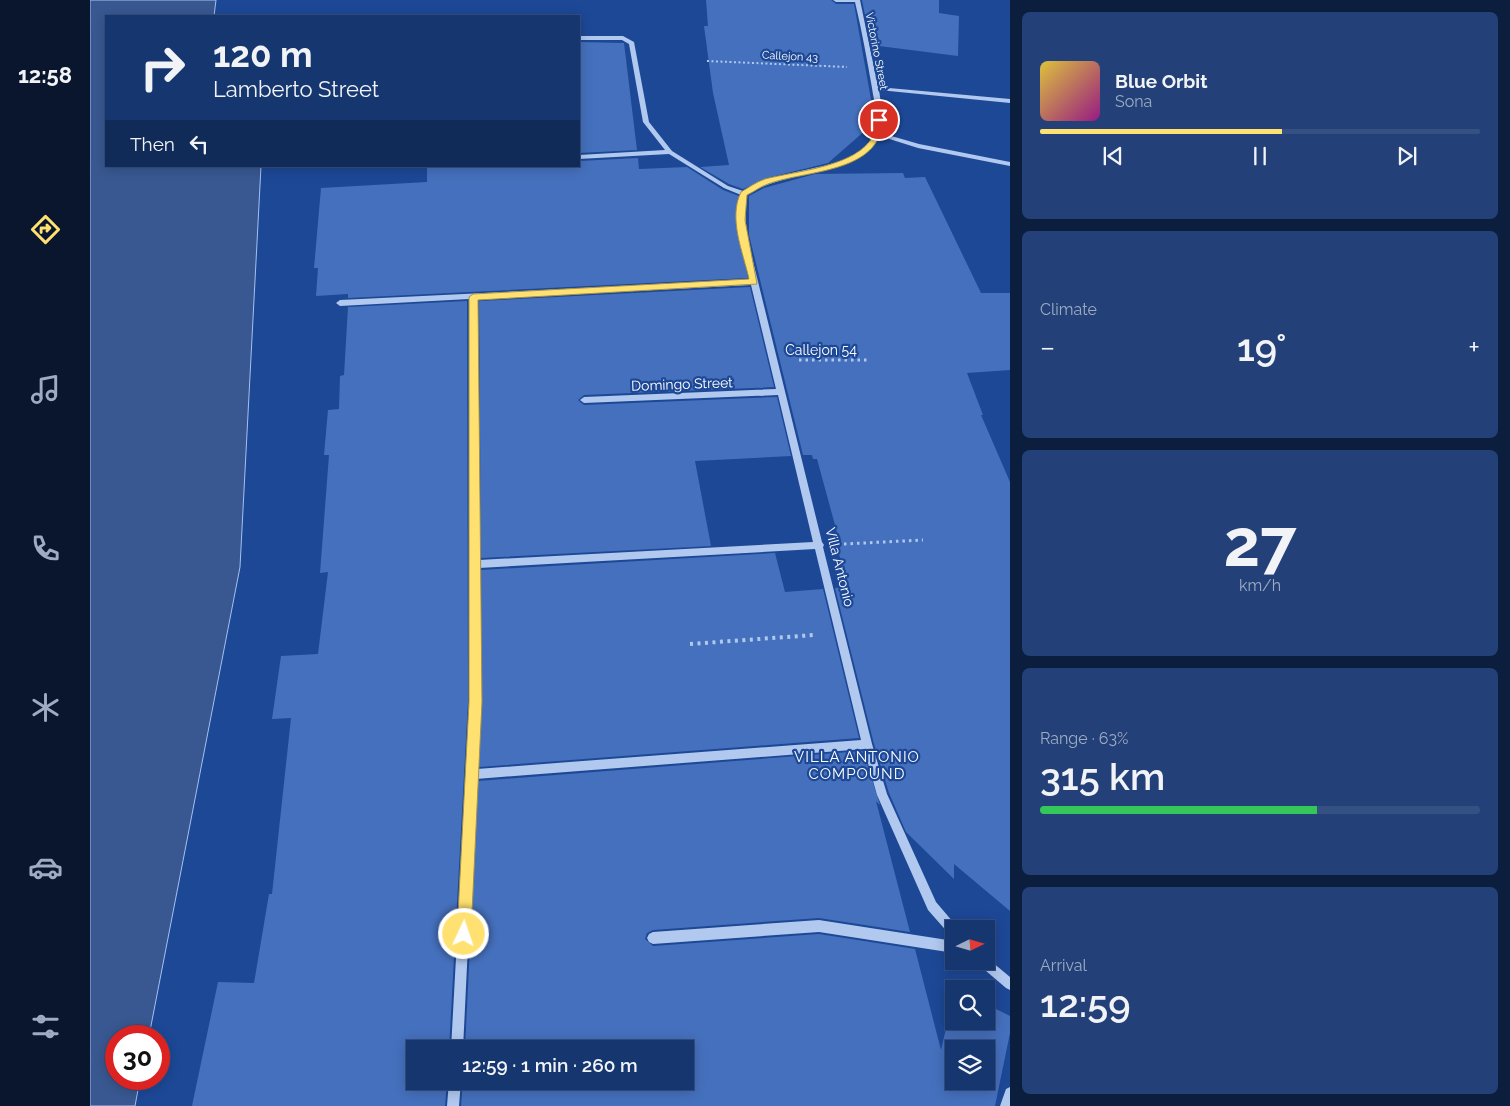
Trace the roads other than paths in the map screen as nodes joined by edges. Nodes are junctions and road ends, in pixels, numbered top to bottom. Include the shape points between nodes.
1 (836, 0) edge
2 (857, 0) edge
3 (580, 38) edge
4 (875, 88) junction
5 (1010, 101) edge
6 (878, 134) junction
7 (670, 152) junction
8 (580, 157) edge
9 (1010, 164) edge
10 (744, 194) junction
11 (754, 282) junction
12 (473, 297) junction
13 (340, 303) dead end
14 (782, 392) junction
15 (584, 400) dead end
16 (820, 545) junction
17 (474, 564) junction
18 (867, 744) junction
19 (472, 774) junction
20 (945, 921) edge
21 (653, 938) dead end
22 (945, 946) edge
23 (994, 970) edge
24 (1010, 984) edge
25 (457, 1040) edge
26 (454, 1090) edge
27 (1010, 1093) edge
28 (453, 1106) edge
29 (1006, 1106) edge

1 - 2 street
2 - 4 street, Victorino Street
3 - 7 street via 616,38 632,43 646,122
4 - 5 street
4 - 6 street, Victorino Street
6 - 9 street via 918,146
6 - 10 street via 856,157 837,165 764,182
7 - 8 street
7 - 10 street via 726,188
10 - 11 street, Villa Antonio via 740,220
11 - 12 street
11 - 14 street, Villa Antonio
12 - 13 street
12 - 17 street
14 - 15 street, Domingo Street
14 - 16 street, Villa Antonio
16 - 17 street
16 - 18 street, Villa Antonio
17 - 19 street
18 - 19 street
18 - 20 street, Villa Antonio via 882,795 932,906
19 - 25 street
21 - 22 street via 819,926
23 - 24 street
26 - 28 street
27 - 29 street

